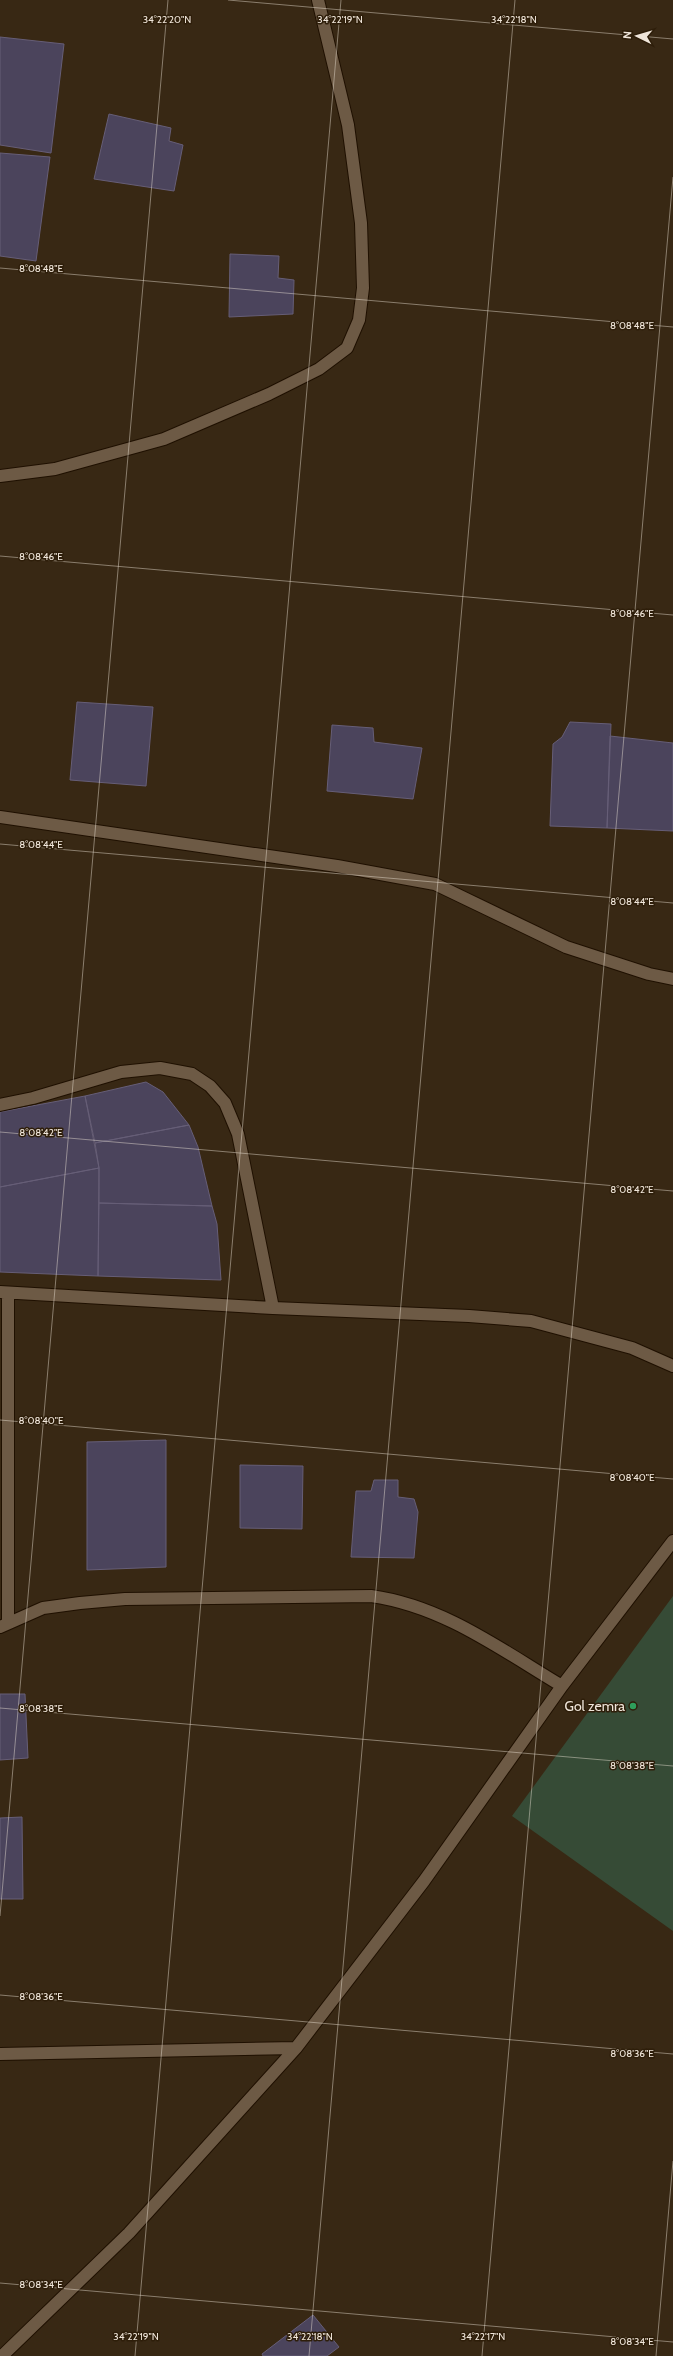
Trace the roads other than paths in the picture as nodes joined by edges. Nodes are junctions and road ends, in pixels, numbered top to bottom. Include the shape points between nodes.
1 (318, 0) edge
2 (0, 476) edge
3 (0, 817) edge
4 (673, 979) edge
5 (0, 1106) edge
6 (4, 1292) edge
7 (273, 1308) junction
8 (673, 1366) edge
9 (4, 1498) edge
10 (673, 1541) edge
11 (4, 1625) edge
12 (562, 1686) junction
13 (296, 2048) junction
14 (0, 2054) edge
15 (2, 2356) edge

1 - 2 street via 348,125 361,223 363,288 359,320 347,348 319,369 270,394 164,439 55,469
3 - 4 street via 337,866 435,884 566,947 649,974
5 - 7 street via 121,1072 160,1068 192,1074 210,1086 225,1103 238,1134
6 - 7 street
6 - 9 street
7 - 8 street via 531,1321 632,1348
9 - 11 street
10 - 12 street
11 - 12 street via 43,1608 125,1599 371,1596 398,1600 455,1621
12 - 13 street via 424,1882
13 - 14 street
13 - 15 street via 129,2233

